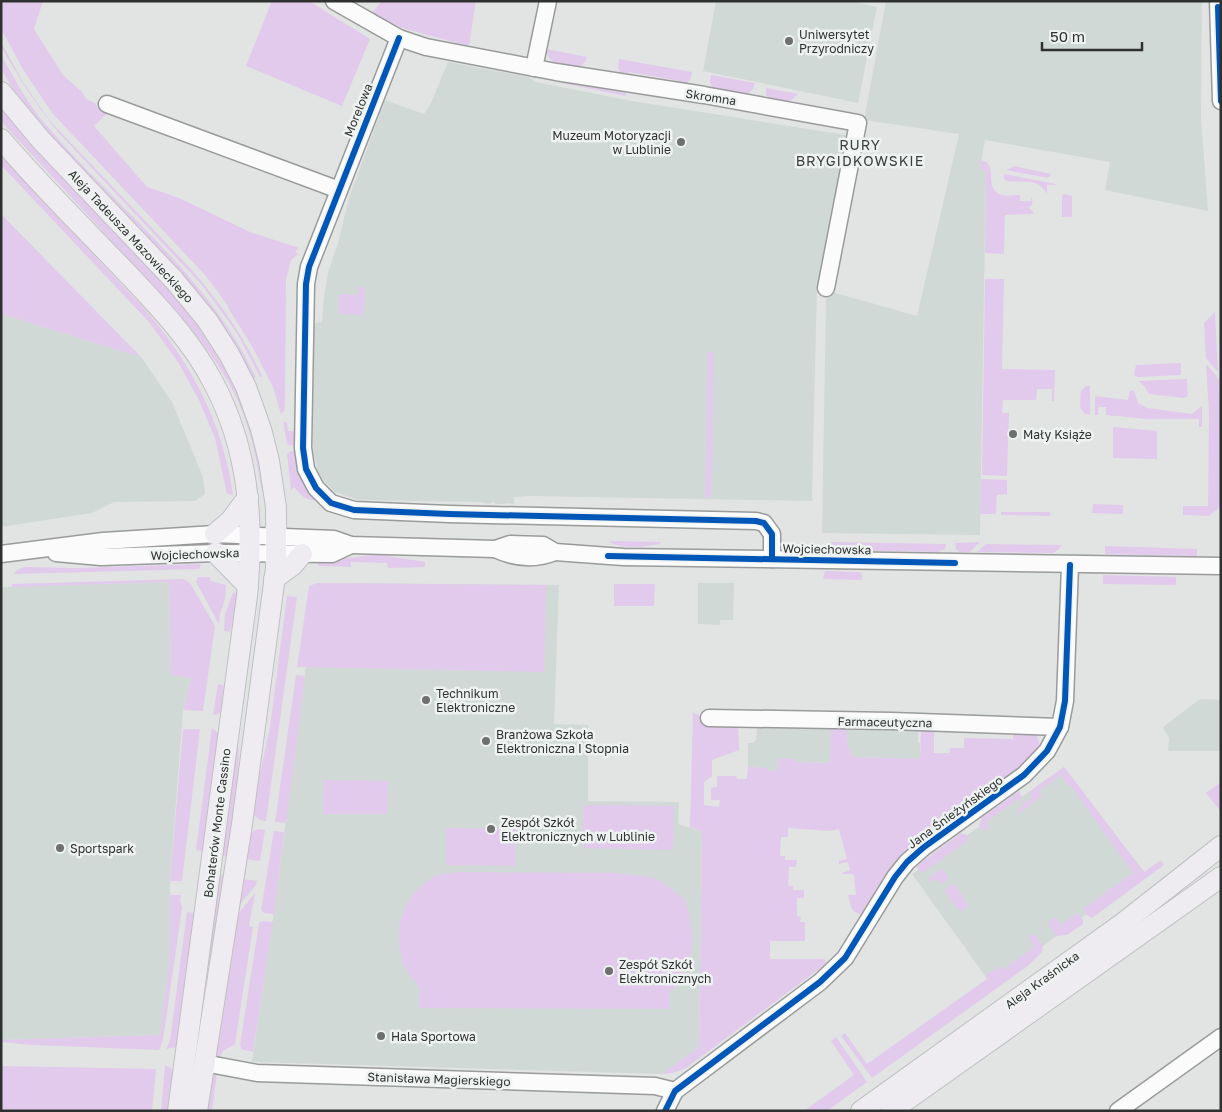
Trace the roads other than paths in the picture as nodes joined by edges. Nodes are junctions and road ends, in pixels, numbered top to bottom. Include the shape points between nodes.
1 (334, 1) edge
2 (548, 1) edge
3 (1218, 1) edge
4 (399, 38) junction
5 (534, 68) junction
6 (1, 92) edge
7 (1221, 101) edge
8 (107, 104) dead end
9 (1, 139) edge
10 (339, 190) junction
11 (826, 288) dead end
12 (248, 497) junction
13 (215, 544) junction
14 (250, 544) junction
15 (277, 545) junction
16 (351, 545) junction
17 (1, 554) edge
18 (302, 554) junction
19 (772, 559) junction
20 (1070, 565) junction
21 (1221, 566) edge
22 (274, 579) junction
23 (248, 586) junction
24 (709, 718) dead end
25 (1060, 727) junction
26 (1221, 846) edge
27 (1221, 878) edge
28 (1221, 1037) edge
29 (204, 1063) junction
30 (675, 1091) junction
31 (178, 1111) edge
32 (197, 1111) edge
33 (664, 1111) edge
34 (861, 1111) edge
35 (891, 1111) edge
36 (1118, 1111) edge

1 - 4 street, Skromna
2 - 5 street
3 - 7 street
4 - 5 street, Skromna via 426,47
4 - 10 street, Morelowa
5 - 11 street, Skromna via 858,123
6 - 15 main road, Aleja Tadeusza Mazowieckiego via 41,140 183,290 220,339 246,387 261,429 275,496
8 - 10 street
9 - 12 main road via 158,307 198,357 231,424
10 - 19 street, Morelowa via 309,267 306,284 304,459 310,477 323,497 340,507 371,511 756,521 764,523 772,534
12 - 13 main road
12 - 14 main road
13 - 14 street, Wojciechowska
13 - 17 street, Wojciechowska via 86,543
13 - 23 main road
14 - 15 street, Wojciechowska
14 - 23 main road, Bohaterów Monte Cassino
15 - 16 street, Wojciechowska via 334,539
15 - 18 street, Wojciechowska
15 - 22 main road, Bohaterów Monte Cassino
16 - 18 street, Wojciechowska via 332,554
16 - 19 street, Wojciechowska via 495,549 508,556 541,557 554,552 622,557
18 - 22 main road
19 - 20 street, Wojciechowska
20 - 21 street, Wojciechowska
20 - 25 street, Jana Śnieżyńskiego via 1065,702
22 - 29 main road, Bohaterów Monte Cassino via 238,852
23 - 31 main road, Bohaterów Monte Cassino
24 - 25 street, Farmaceutyczna
25 - 30 street, Jana Śnieżyńskiego via 1047,751 1024,775 924,847 903,866 845,958 820,982
26 - 34 main road, Aleja Kraśnicka via 1123,923
27 - 35 main road, Aleja Kraśnicka
28 - 36 street
29 - 30 street, Stanisława Magierskiego via 257,1074 655,1086
29 - 32 main road, Bohaterów Monte Cassino
30 - 33 street, Jana Śnieżyńskiego

